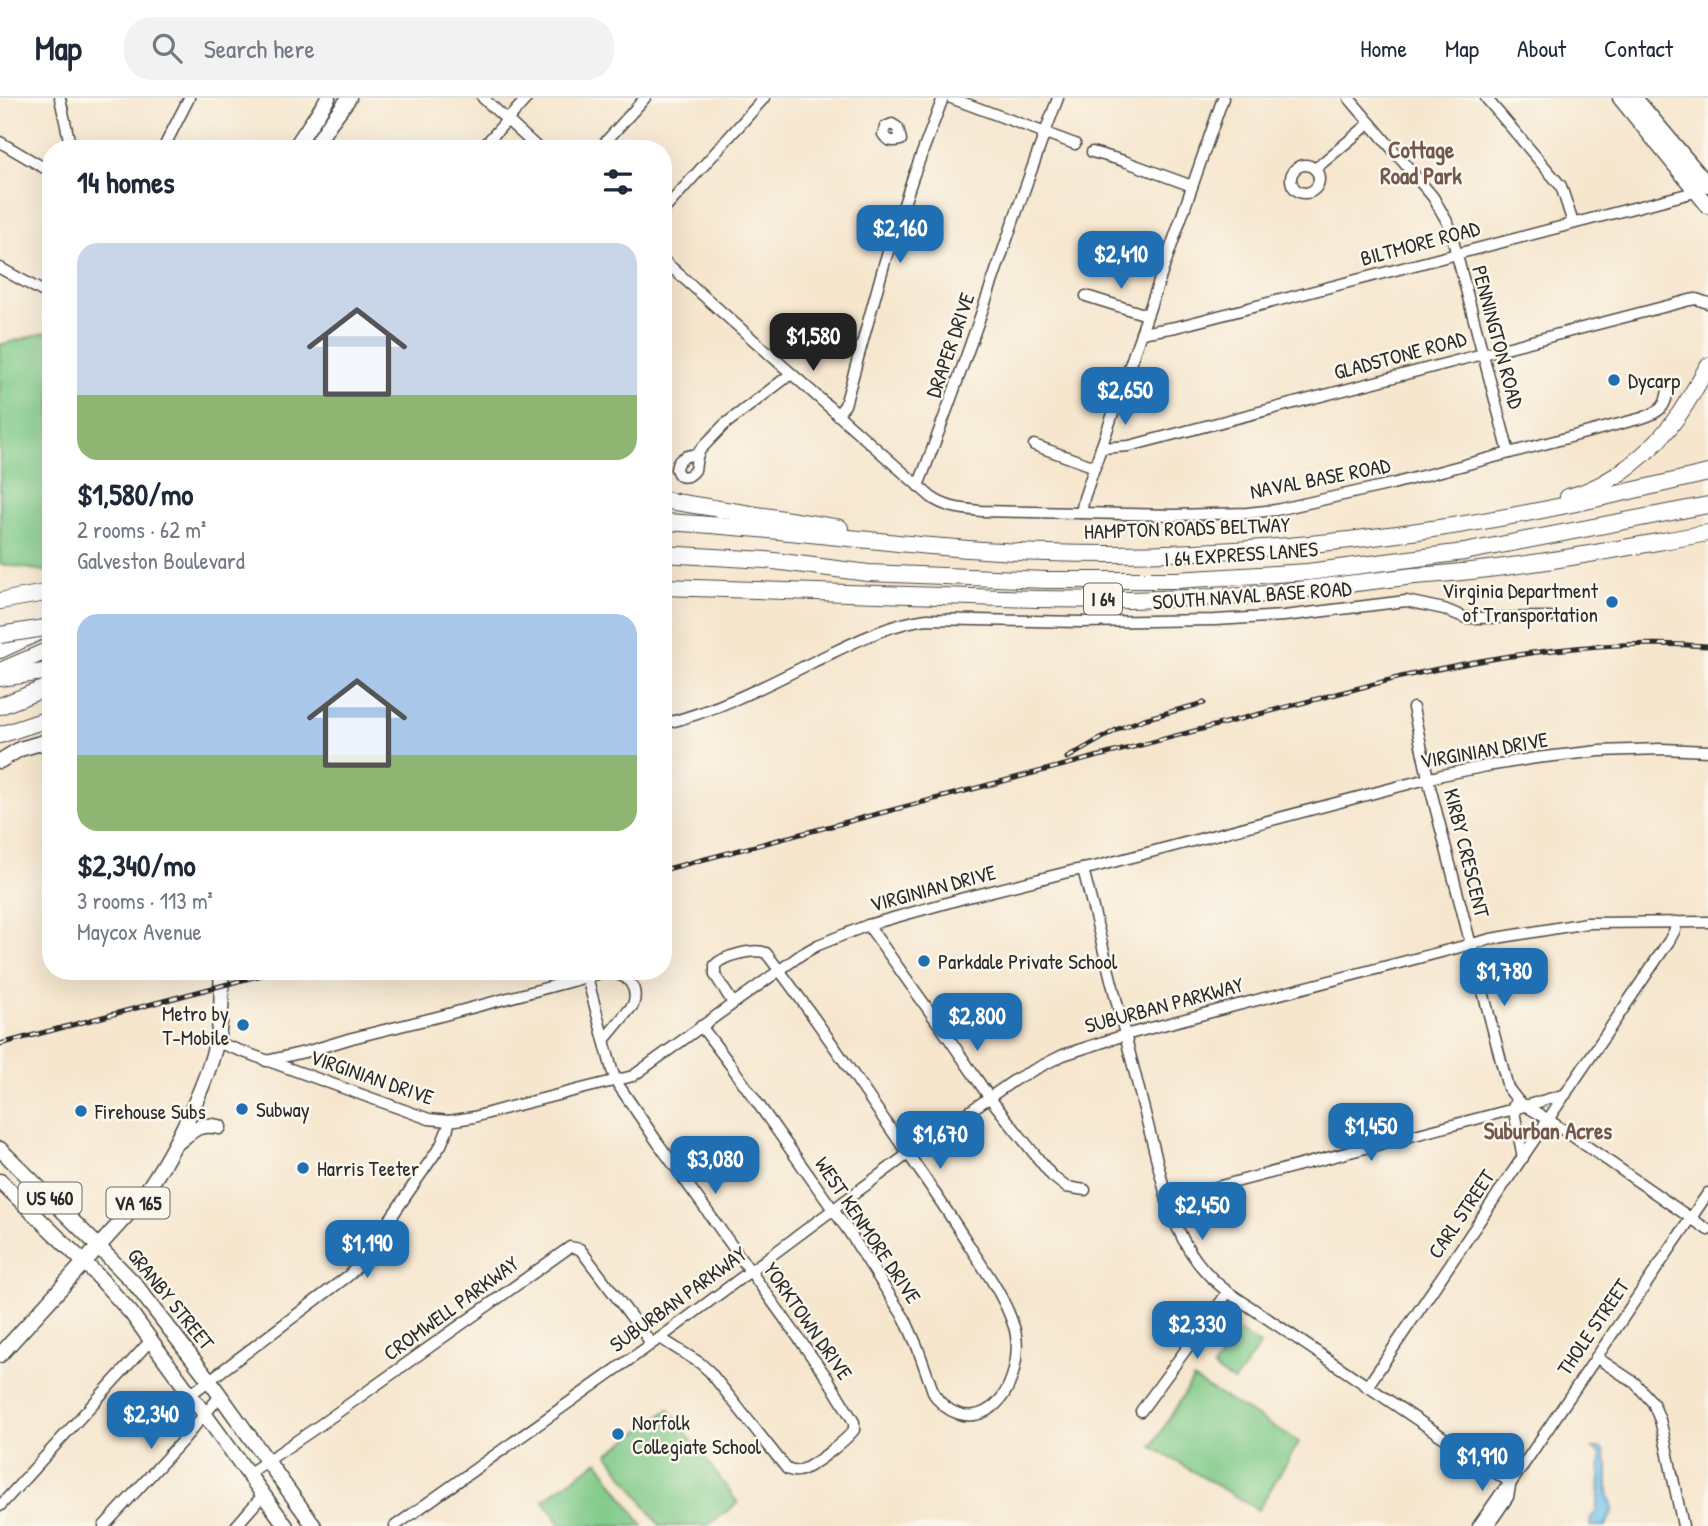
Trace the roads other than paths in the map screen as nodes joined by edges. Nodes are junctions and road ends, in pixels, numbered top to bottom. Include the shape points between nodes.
1 (60, 98) edge
2 (69, 98) edge
3 (188, 98) edge
4 (328, 98) edge
5 (349, 98) edge
6 (483, 98) edge
7 (527, 98) edge
8 (645, 98) edge
9 (764, 98) edge
10 (943, 98) edge
11 (951, 98) edge
12 (1058, 98) edge
13 (1223, 98) edge
14 (1349, 98) edge
15 (1486, 98) edge
16 (1620, 98) edge
17 (1635, 98) edge
18 (64, 119) junction
19 (507, 120) junction
20 (1370, 123) junction
21 (1045, 132) junction
22 (69, 140) edge
23 (167, 140) edge
24 (300, 140) edge
25 (319, 140) edge
26 (489, 140) edge
27 (529, 140) edge
28 (607, 140) edge
29 (0, 142) edge
30 (1075, 144) dead end
31 (1092, 152) dead end
32 (42, 167) edge
33 (1315, 169) dead end
34 (1705, 186) edge
35 (1192, 187) junction
36 (672, 201) edge
37 (1708, 206) edge
38 (1573, 223) junction
39 (1456, 254) junction
40 (0, 268) edge
41 (672, 268) edge
42 (42, 291) edge
43 (1086, 296) dead end
44 (1708, 303) edge
45 (1147, 315) junction
46 (1141, 333) junction
47 (1482, 354) junction
48 (1708, 366) edge
49 (792, 374) junction
50 (1668, 387) dead end
51 (837, 415) junction
52 (1034, 445) dead end
53 (1101, 448) junction
54 (1509, 453) junction
55 (697, 457) dead end
56 (1095, 467) junction
57 (1708, 473) edge
58 (918, 486) junction
59 (672, 501) edge
60 (1708, 505) edge
61 (1081, 513) junction
62 (1476, 522) junction
63 (672, 523) edge
64 (756, 529) junction
65 (672, 532) edge
66 (1708, 533) edge
67 (1708, 541) edge
68 (672, 550) edge
69 (1107, 554) junction
70 (672, 555) edge
71 (898, 573) junction
72 (1440, 575) junction
73 (672, 587) edge
74 (765, 590) junction
75 (42, 594) edge
76 (672, 597) edge
77 (0, 601) edge
78 (1550, 617) dead end
79 (42, 628) edge
80 (42, 631) edge
81 (0, 635) edge
82 (0, 650) edge
83 (42, 653) edge
84 (0, 671) edge
85 (42, 672) edge
86 (0, 678) edge
87 (42, 690) edge
88 (0, 706) edge
89 (1413, 708) dead end
90 (42, 721) edge
91 (672, 722) edge
92 (0, 735) edge
93 (42, 743) edge
94 (1708, 751) edge
95 (0, 761) edge
96 (1428, 778) junction
97 (1083, 869) junction
98 (1676, 922) junction
99 (1708, 922) edge
100 (867, 925) junction
101 (1471, 944) junction
102 (780, 970) junction
103 (221, 980) edge
104 (575, 980) edge
105 (587, 980) edge
106 (628, 980) edge
107 (733, 1003) junction
108 (701, 1026) junction
109 (1125, 1035) junction
110 (604, 1040) junction
111 (216, 1042) junction
112 (266, 1061) junction
113 (615, 1080) junction
114 (1508, 1088) junction
115 (1566, 1094) junction
116 (989, 1097) junction
117 (1526, 1106) junction
118 (1514, 1110) junction
119 (1549, 1120) junction
120 (449, 1121) junction
121 (219, 1127) dead end
122 (173, 1146) junction
123 (0, 1149) edge
124 (908, 1154) junction
125 (1523, 1158) junction
126 (0, 1181) edge
127 (1085, 1190) dead end
128 (1708, 1193) edge
129 (1167, 1200) junction
130 (833, 1209) junction
131 (1691, 1218) junction
132 (1708, 1230) edge
133 (99, 1247) junction
134 (85, 1263) junction
135 (750, 1272) junction
136 (1228, 1292) junction
137 (151, 1340) junction
138 (655, 1340) junction
139 (0, 1355) edge
140 (1596, 1357) junction
141 (209, 1380) junction
142 (1367, 1387) junction
143 (191, 1394) junction
144 (220, 1396) junction
145 (1141, 1411) dead end
146 (205, 1413) junction
147 (267, 1461) junction
148 (248, 1474) junction
149 (1511, 1483) junction
150 (264, 1495) junction
151 (0, 1506) edge
152 (104, 1526) edge
153 (236, 1526) edge
154 (286, 1526) edge
155 (314, 1526) edge
156 (395, 1526) edge
157 (1478, 1526) edge
158 (1488, 1526) edge
159 (1683, 1526) edge

1 - 18 street
2 - 18 street
3 - 23 street
4 - 24 main road
5 - 25 main road
6 - 19 street
7 - 19 street
8 - 28 street
9 - 36 street
10 - 51 street via 913,142 913,177 845,405
11 - 21 street
12 - 21 street, DRAPER DRIVE
13 - 35 street
14 - 20 street, PENNINGTON ROAD
15 - 38 street via 1560,186
16 - 34 main road
17 - 34 main road
18 - 22 street
19 - 26 street
19 - 27 street
20 - 33 street
20 - 39 street, PENNINGTON ROAD via 1433,197 1449,225
21 - 30 street
21 - 58 street, DRAPER DRIVE
29 - 32 street
31 - 35 street
34 - 37 main road
34 - 38 street, BILTMORE ROAD
35 - 45 street
38 - 39 street, BILTMORE ROAD
39 - 46 street, BILTMORE ROAD
39 - 47 street, PENNINGTON ROAD
40 - 42 street
41 - 49 street
43 - 45 street
44 - 47 street, GLADSTONE ROAD via 1690,299
45 - 46 street
46 - 53 street
47 - 53 street, GLADSTONE ROAD via 1129,446
47 - 54 street, PENNINGTON ROAD
48 - 62 highway via 1675,420 1629,466 1577,495
49 - 51 street
49 - 55 street via 724,425
50 - 54 street, NAVAL BASE ROAD via 1656,413
51 - 58 street
52 - 56 street
53 - 56 street
54 - 61 street, NAVAL BASE ROAD via 1276,510
56 - 61 street
57 - 62 highway, HAMPTON ROADS BELTWAY / I 64
58 - 61 street, NAVAL BASE ROAD via 937,502 952,507
59 - 69 highway via 883,535
60 - 71 highway, I 64 EXPRESS LANES via 1464,552 1308,572 1109,581
62 - 69 highway, HAMPTON ROADS BELTWAY / I 64 via 1259,549
63 - 64 highway, HAMPTON ROADS BELTWAY / I 64
64 - 65 highway
64 - 69 highway, HAMPTON ROADS BELTWAY / I 64 via 986,551
66 - 72 highway, I 64
67 - 72 highway via 1515,572
68 - 71 highway
70 - 71 highway
72 - 74 highway, I 64 via 1248,596 1142,599
73 - 74 highway, I 64
74 - 76 highway
75 - 77 highway
78 - 91 street, SOUTH NAVAL BASE ROAD via 1466,618 1406,601 1202,621 911,621 883,629 759,689
79 - 81 highway, bridge
80 - 82 highway
83 - 84 highway
85 - 86 highway
87 - 88 highway
89 - 96 street, KIRBY CRESCENT
90 - 92 highway
93 - 95 main road
94 - 96 street, VIRGINIAN DRIVE via 1600,751
96 - 97 street, VIRGINIAN DRIVE
96 - 101 street, KIRBY CRESCENT
97 - 100 street, VIRGINIAN DRIVE
97 - 109 street
98 - 99 street, SUBURBAN PARKWAY
98 - 101 street, SUBURBAN PARKWAY via 1587,923
98 - 115 street, CARL STREET via 1669,941
100 - 102 street, VIRGINIAN DRIVE via 818,945
100 - 116 street
101 - 109 street, SUBURBAN PARKWAY
101 - 114 street, KIRBY CRESCENT
102 - 107 street, VIRGINIAN DRIVE
102 - 107 street via 761,950 717,962 715,975
102 - 124 street
103 - 111 main road, VA 165
104 - 112 street
105 - 110 street, YORKTOWN DRIVE
106 - 110 street via 634,988 633,1005
107 - 108 street, VIRGINIAN DRIVE
108 - 113 street, VIRGINIAN DRIVE via 639,1072
108 - 130 street, WEST KENMORE DRIVE
109 - 116 street, SUBURBAN PARKWAY via 1063,1055
109 - 129 street
110 - 113 street, YORKTOWN DRIVE
111 - 112 street, VIRGINIAN DRIVE
111 - 122 main road, VA 165 via 201,1088
112 - 120 street, VIRGINIAN DRIVE via 409,1113
113 - 120 street, VIRGINIAN DRIVE
113 - 135 street, YORKTOWN DRIVE
114 - 117 street
114 - 118 street, KIRBY CRESCENT
115 - 117 street
115 - 119 street, CARL STREET
116 - 124 street, SUBURBAN PARKWAY
116 - 127 street via 1052,1176 1066,1187
117 - 118 street
117 - 119 street
118 - 125 street, KIRBY CRESCENT
118 - 129 street
119 - 125 street, CARL STREET
119 - 131 street
120 - 141 street via 441,1145 357,1267
121 - 122 main road via 198,1127
122 - 133 main road, VA 165 via 143,1197
123 - 133 main road, GRANBY STREET / US 460
124 - 130 street, SUBURBAN PARKWAY
124 - 130 street, WEST KENMORE DRIVE via 991,1280 1014,1325 1016,1357 1009,1385 989,1409 970,1416 951,1412 938,1401 905,1319
125 - 142 street, CARL STREET
126 - 134 main road, GRANBY STREET / US 460
128 - 131 street, THOLE STREET
129 - 136 street via 1186,1246 1204,1271
130 - 135 street, SUBURBAN PARKWAY
131 - 132 street
131 - 140 street, THOLE STREET
133 - 134 main road, VA 165
133 - 141 main road, GRANBY STREET / US 460 via 143,1293
134 - 137 main road, GRANBY STREET / US 460
134 - 139 main road, VA 165
135 - 138 street, SUBURBAN PARKWAY
135 - 138 street, YORKTOWN DRIVE via 854,1422 852,1433 835,1449 801,1470 785,1467 710,1372
136 - 142 street
136 - 145 street
137 - 143 main road, GRANBY STREET / US 460
137 - 151 street
138 - 147 street, CROMWELL PARKWAY via 580,1249 570,1247
138 - 156 street, SUBURBAN PARKWAY
140 - 149 street, THOLE STREET
140 - 159 street via 1636,1383 1653,1404 1662,1425
141 - 143 street
141 - 144 main road, GRANBY STREET / US 460
142 - 149 street
143 - 146 main road, GRANBY STREET / US 460
144 - 146 street
144 - 147 main road, GRANBY STREET / US 460
146 - 148 main road, GRANBY STREET / US 460
146 - 152 street
147 - 148 street, CROMWELL PARKWAY
147 - 155 main road, GRANBY STREET / US 460
148 - 150 main road, GRANBY STREET / US 460
149 - 157 street, THOLE STREET
149 - 158 street, THOLE STREET via 1508,1497
150 - 153 street
150 - 154 main road, GRANBY STREET / US 460

